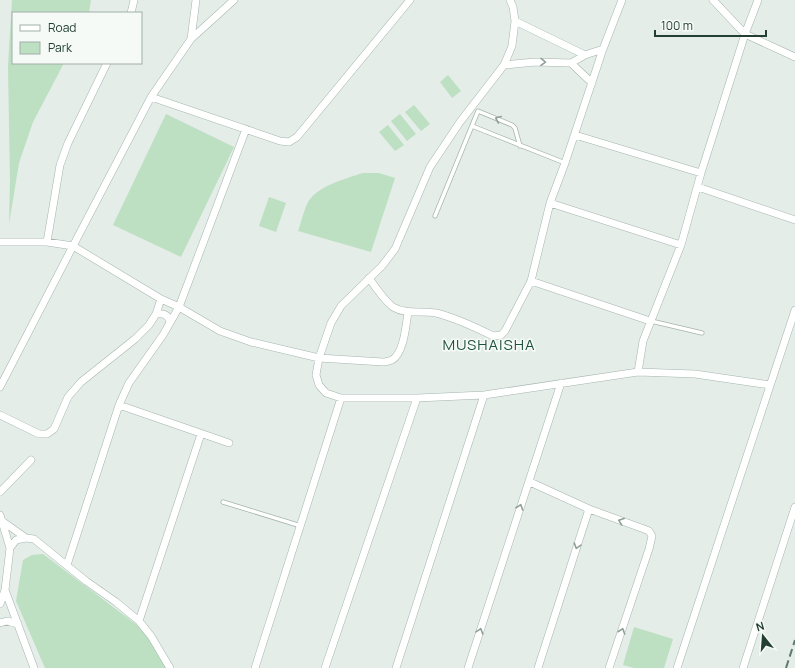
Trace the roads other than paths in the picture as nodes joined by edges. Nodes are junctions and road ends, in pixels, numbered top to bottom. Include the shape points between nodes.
1 (134, 0) edge
2 (196, 0) edge
3 (234, 0) edge
4 (410, 0) edge
5 (510, 0) edge
6 (622, 0) edge
7 (713, 0) edge
8 (758, 0) edge
9 (131, 12) edge
10 (515, 21) junction
11 (745, 34) junction
12 (191, 39) junction
13 (604, 49) junction
14 (585, 55) junction
15 (795, 57) edge
16 (571, 63) junction
17 (107, 64) edge
18 (504, 66) junction
19 (592, 83) junction
20 (151, 97) junction
21 (472, 126) junction
22 (246, 129) junction
23 (575, 135) junction
24 (520, 146) junction
25 (565, 163) junction
26 (701, 174) junction
27 (698, 187) junction
28 (550, 203) junction
29 (435, 216) dead end
30 (795, 220) edge
31 (0, 242) edge
32 (47, 242) junction
33 (681, 245) junction
34 (72, 246) junction
35 (369, 278) junction
36 (531, 281) junction
37 (161, 299) junction
38 (178, 307) junction
39 (795, 310) edge
40 (408, 312) junction
41 (156, 314) junction
42 (170, 321) junction
43 (650, 321) junction
44 (702, 333) dead end
45 (319, 358) junction
46 (638, 372) junction
47 (561, 383) junction
48 (770, 385) junction
49 (0, 388) edge
50 (484, 395) junction
51 (341, 398) junction
52 (417, 398) junction
53 (119, 404) junction
54 (0, 414) edge
55 (202, 434) junction
56 (229, 443) dead end
57 (31, 460) dead end
58 (530, 482) junction
59 (0, 492) edge
60 (223, 502) dead end
61 (795, 507) edge
62 (589, 509) junction
63 (1, 518) edge
64 (301, 526) junction
65 (26, 538) junction
66 (10, 548) junction
67 (67, 565) junction
68 (5, 590) junction
69 (0, 604) edge
70 (139, 621) junction
71 (0, 623) edge
72 (18, 624) junction
73 (34, 668) edge
74 (170, 668) edge
75 (255, 668) edge
76 (325, 668) edge
77 (396, 668) edge
78 (468, 668) edge
79 (538, 668) edge
80 (609, 668) edge
81 (677, 668) edge
82 (742, 668) edge

1 - 9 street
2 - 12 street
3 - 12 street
4 - 22 street via 297,137 289,142 280,141
5 - 10 street
6 - 13 street
7 - 11 street
8 - 11 street
10 - 14 street
10 - 18 street via 512,46
11 - 15 street
11 - 26 street
12 - 20 street
13 - 14 street
13 - 19 street
14 - 16 street
18 -> 16 street via 535,62
16 - 19 street
17 - 32 street via 60,165
18 - 35 street via 460,122 430,167 395,249
19 - 23 street
20 - 22 street
20 - 34 street
21 - 24 lane
24 -> 21 lane via 512,125 479,111
21 - 29 lane
22 - 38 street
23 - 25 street
23 - 26 street
24 - 25 lane
25 - 28 street
26 - 27 street
27 - 30 street
27 - 33 street
28 - 33 street
28 - 36 street
31 - 32 street
32 - 34 street
33 - 43 street
34 - 37 street
34 - 49 street
35 - 40 street via 392,306
35 - 45 street via 341,306 331,323
36 - 40 street via 501,335 493,336 450,317 434,313
36 - 43 street
37 - 38 street
37 - 41 street
38 - 42 street
38 - 45 street via 220,331 251,342
39 - 48 street
40 - 45 street via 401,347 393,360 383,362
41 - 42 street via 168,316
41 - 54 street via 136,339 81,382 68,397 54,429 47,434 38,434
42 - 53 street via 129,383
43 - 44 lane
43 - 46 street via 642,341
45 - 51 street via 316,375 319,385 326,393
46 - 47 street
46 - 48 street via 695,374
47 - 50 street
47 - 58 street
48 - 81 street
50 - 52 street
50 - 77 street
51 - 52 street
51 - 64 street
52 - 76 street
53 - 55 street
53 - 67 street
55 - 56 street
55 - 70 street
57 - 59 street
58 - 62 street
78 -> 58 street
60 - 64 lane
61 - 82 street
62 -> 79 street
80 -> 62 street via 650,549 652,536 644,529
63 - 65 street
63 - 66 street
64 - 75 street
65 - 66 street via 16,540
65 - 67 street via 34,539
66 - 68 street
67 - 70 street
68 - 69 street
68 - 72 street
70 - 74 street
71 - 72 street via 7,621
72 - 73 street

